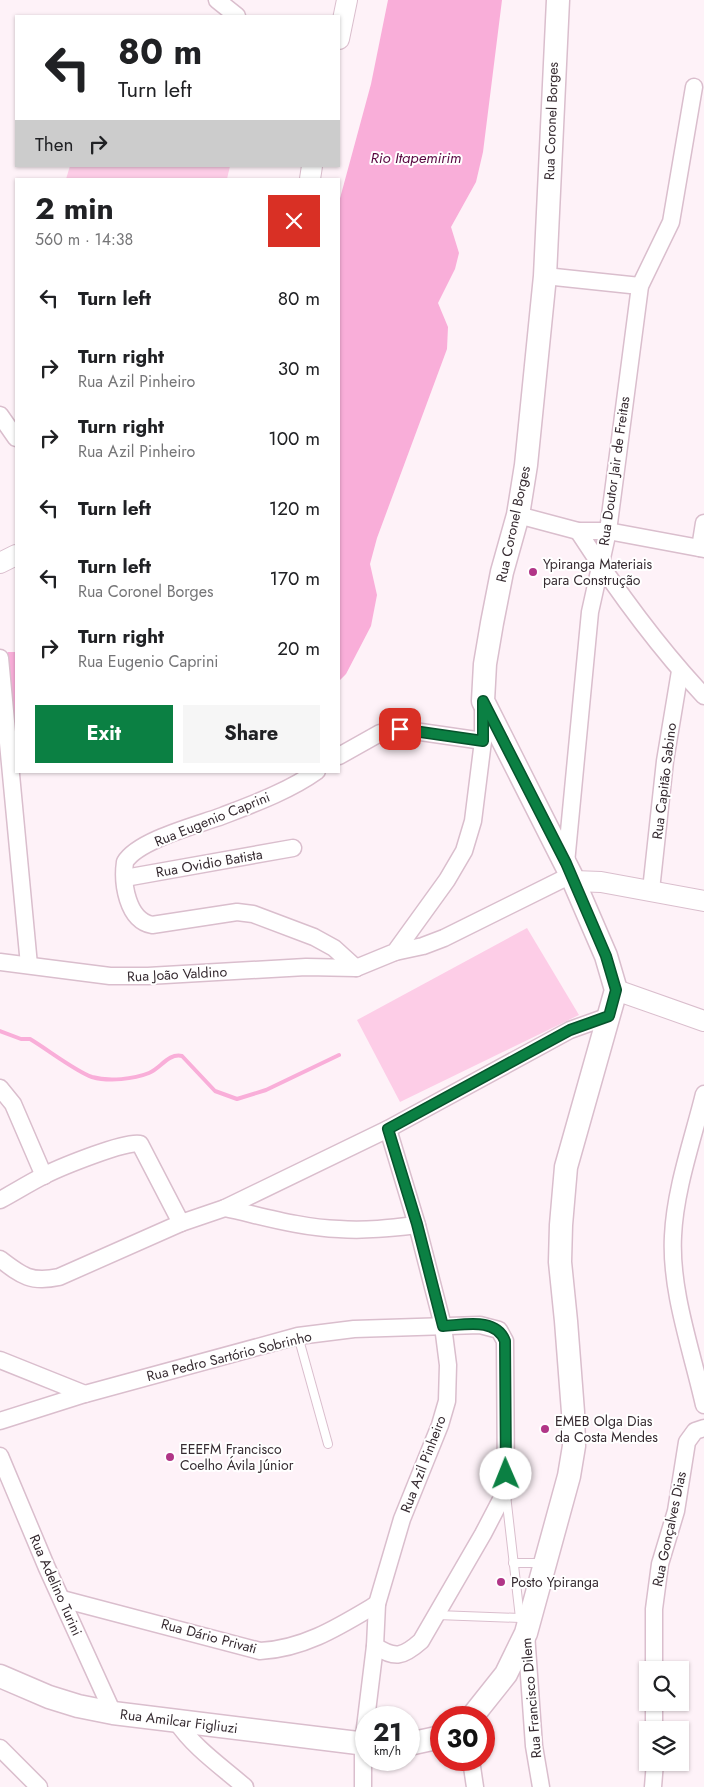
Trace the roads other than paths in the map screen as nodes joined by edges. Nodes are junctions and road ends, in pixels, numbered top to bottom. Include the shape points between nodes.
1 (217, 0) edge
2 (347, 0) edge
3 (558, 0) edge
4 (236, 15) edge
5 (340, 32) edge
6 (694, 86) dead end
7 (545, 276) junction
8 (640, 286) junction
9 (0, 415) edge
10 (15, 437) edge
11 (518, 515) junction
12 (704, 523) edge
13 (578, 530) junction
14 (608, 531) junction
15 (702, 548) edge
16 (15, 556) edge
17 (0, 563) edge
18 (600, 564) junction
19 (0, 658) edge
20 (680, 671) junction
21 (704, 696) edge
22 (483, 701) junction
23 (483, 741) junction
24 (340, 755) edge
25 (313, 773) edge
26 (293, 848) dead end
27 (570, 873) junction
28 (125, 878) junction
29 (651, 890) junction
30 (704, 901) edge
31 (395, 952) junction
32 (0, 962) edge
33 (29, 965) junction
34 (356, 968) junction
35 (616, 990) junction
36 (609, 1016) junction
37 (704, 1021) edge
38 (0, 1088) edge
39 (704, 1094) edge
40 (388, 1129) junction
41 (44, 1176) junction
42 (0, 1200) edge
43 (225, 1208) junction
44 (181, 1224) junction
45 (417, 1224) junction
46 (0, 1259) edge
47 (443, 1326) junction
48 (298, 1336) junction
49 (0, 1360) edge
50 (85, 1394) junction
51 (704, 1405) edge
52 (0, 1421) edge
53 (704, 1428) edge
54 (328, 1444) dead end
55 (0, 1456) edge
56 (506, 1490) junction
57 (513, 1563) junction
58 (545, 1563) junction
59 (62, 1599) junction
60 (377, 1604) junction
61 (436, 1614) junction
62 (523, 1625) junction
63 (375, 1646) junction
64 (654, 1661) edge
65 (0, 1676) edge
66 (369, 1706) edge
67 (481, 1706) edge
68 (113, 1713) junction
69 (181, 1728) junction
70 (355, 1743) edge
71 (0, 1748) edge
72 (364, 1771) edge
73 (473, 1771) edge
74 (654, 1771) edge
75 (39, 1787) edge
76 (245, 1787) edge
77 (363, 1787) edge
78 (475, 1787) edge
79 (541, 1787) edge
80 (653, 1787) edge

1 - 4 street
2 - 5 street
3 - 7 main road, Rua Coronel Borges
6 - 8 street, Rua Doutor Jair de Freitas via 672,222
7 - 8 street
7 - 11 main road, Rua Coronel Borges
8 - 14 street, Rua Doutor Jair de Freitas
9 - 10 street
11 - 13 street
11 - 22 main road, Rua Coronel Borges via 492,623
12 - 15 street
13 - 14 street
13 - 18 street
14 - 15 street
14 - 18 street, Rua Doutor Jair de Freitas
16 - 17 street
18 - 20 street
18 - 27 street, Rua Doutor Jair de Freitas via 590,612
19 - 33 street
20 - 21 street
20 - 29 street, Rua Capitão Sabino via 664,762
22 - 23 street, Rua Coronel Borges
22 - 27 main road
23 - 24 street via 400,729 380,733
23 - 31 street, Rua Coronel Borges via 473,821 464,851
25 - 28 street, Rua Eugenio Caprini via 269,796 134,851 125,862
26 - 28 street, Rua Ovidio Batista
27 - 29 street
27 - 31 street via 444,938
27 - 35 main road via 606,956
28 - 34 street via 134,914 145,924 237,912 253,914 334,948
29 - 30 street
31 - 34 street
32 - 33 street, Rua João Valdino
33 - 34 street, Rua João Valdino via 110,976 306,967
35 - 36 main road
35 - 37 street
36 - 40 street via 570,1030
36 - 58 main road via 566,1167 560,1262 574,1446
38 - 41 street via 13,1104
39 - 51 street via 683,1175 672,1235 678,1296
40 - 43 street
40 - 45 street, Rua Azil Pinheiro
41 - 42 street
41 - 44 street via 136,1142 140,1144
43 - 44 street
43 - 45 street via 338,1229
44 - 46 street via 59,1276 41,1280 25,1277
45 - 47 street, Rua Azil Pinheiro
47 - 48 street, Rua Pedro Sartório Sobrinho via 354,1329
47 - 56 street, Rua Pedro Sartório Sobrinho via 493,1327 499,1330 505,1341
47 - 60 street, Rua Azil Pinheiro via 448,1365 447,1401 402,1519
48 - 50 street, Rua Pedro Sartório Sobrinho
48 - 54 lane
49 - 50 street
50 - 52 street, Rua Pedro Sartório Sobrinho
53 - 64 street, Rua Gonçalves Dias via 695,1431 687,1442 676,1511 660,1564 655,1602
55 - 59 street, Rua Adelino Turini
56 - 57 lane, Rua Francisco Dilem
56 - 61 street
57 - 58 lane
57 - 62 lane, Rua Francisco Dilem
58 - 62 main road
59 - 60 street, Rua Dário Privati via 260,1651 278,1650 327,1633
59 - 68 street, Rua Adelino Turini
60 - 63 street, Rua Azil Pinheiro
61 - 62 lane
61 - 63 street via 421,1641 401,1656 387,1654
62 - 67 main road via 506,1674
62 - 79 street, Rua Francisco Dilem
63 - 66 street, Rua Azil Pinheiro
65 - 68 main road, Rua Amilcar Figliuzi via 71,1704
68 - 69 main road, Rua Amilcar Figliuzi
69 - 70 main road, Rua Amilcar Figliuzi
69 - 76 street
71 - 75 street
72 - 77 street, Rua Azil Pinheiro
73 - 78 street
74 - 80 street

